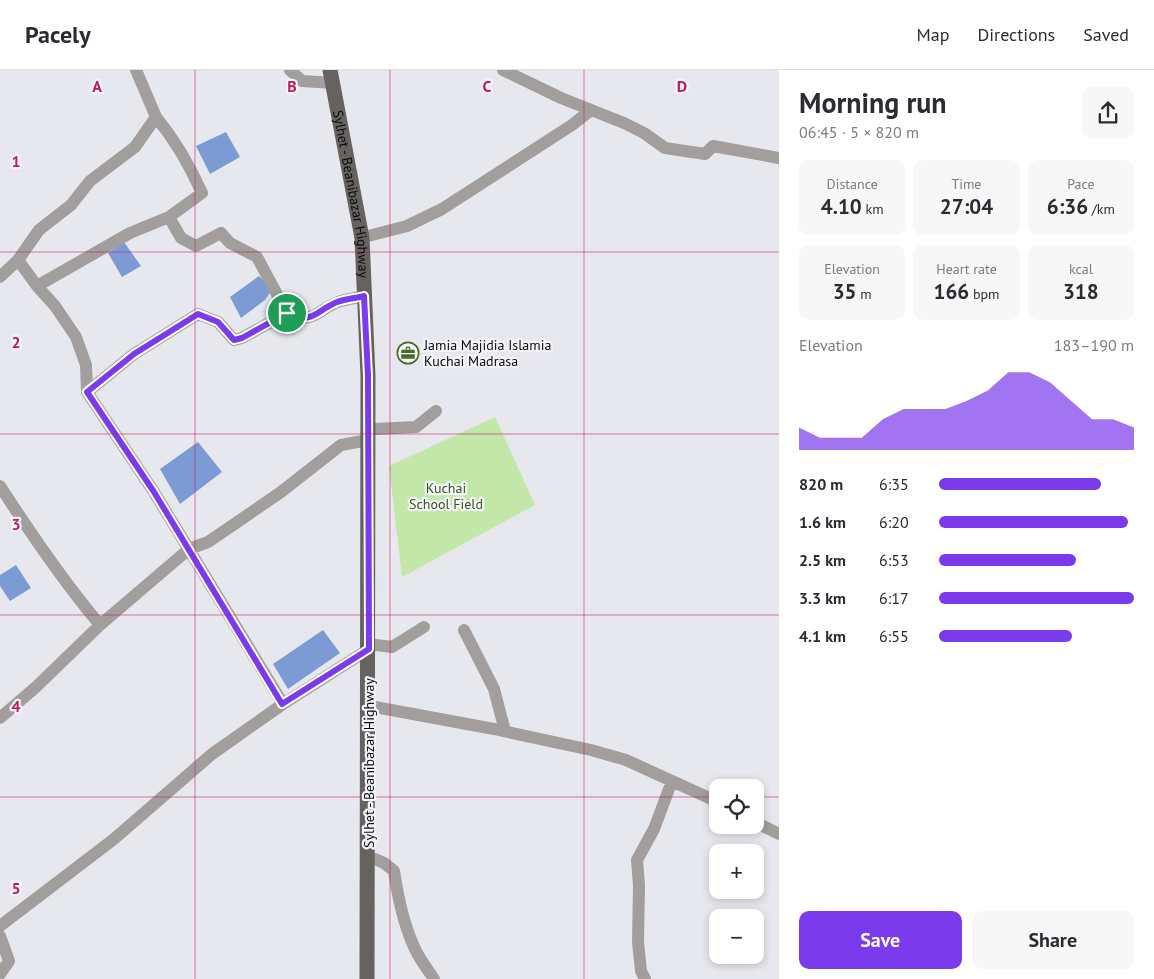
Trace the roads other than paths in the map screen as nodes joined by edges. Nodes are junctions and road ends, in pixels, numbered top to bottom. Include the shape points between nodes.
1 (136, 70) edge
2 (290, 70) edge
3 (503, 70) edge
4 (333, 74) edge
5 (591, 110) junction
6 (156, 117) junction
7 (779, 158) edge
8 (169, 217) junction
9 (368, 236) junction
10 (18, 260) junction
11 (0, 277) edge
12 (37, 286) junction
13 (364, 296) junction
14 (287, 313) junction
15 (87, 392) junction
16 (436, 410) dead end
17 (372, 434) junction
18 (0, 486) edge
19 (189, 550) junction
20 (100, 625) junction
21 (424, 628) dead end
22 (464, 630) dead end
23 (372, 647) junction
24 (282, 704) junction
25 (375, 707) junction
26 (0, 718) edge
27 (505, 731) junction
28 (672, 781) junction
29 (709, 798) edge
30 (764, 826) edge
31 (779, 834) edge
32 (375, 859) junction
33 (0, 926) edge
34 (0, 936) edge
35 (0, 974) edge
36 (367, 979) edge
37 (374, 979) edge
38 (434, 979) edge
39 (645, 979) edge

1 - 6 street
2 - 4 street via 302,81
3 - 5 street
4 - 9 main road, Sylhet - Beanibazar Highway
4 - 13 main road, Sylhet - Beanibazar Highway via 362,238
5 - 7 street via 644,133 665,148 705,154 713,146
5 - 9 street via 442,209 407,226
6 - 8 street via 192,171 202,193
6 - 10 street via 136,147 90,181 71,205 39,230
8 - 12 street via 130,233
8 - 14 street via 181,238 196,246 221,233 230,243 257,257
9 - 17 main road, Sylhet - Beanibazar Highway via 375,375
10 - 11 street
10 - 12 street
12 - 15 street via 76,337 86,365
13 - 14 street via 337,302 315,316 301,319
13 - 17 main road, Sylhet - Beanibazar Highway
14 - 15 street via 234,340 218,322 198,314 134,354
15 - 19 street
16 - 17 street via 416,427
17 - 19 street via 341,445 227,529
17 - 23 main road, Sylhet - Beanibazar Highway
18 - 20 street via 34,539
19 - 20 street
19 - 24 street
20 - 26 street
21 - 23 street via 392,647
22 - 27 street via 494,689
23 - 24 street
23 - 25 main road, Sylhet - Beanibazar Highway
23 - 36 main road, Sylhet - Beanibazar Highway
24 - 33 street via 212,754 114,839
25 - 27 street
25 - 32 main road, Sylhet - Beanibazar Highway
27 - 28 street via 626,760
28 - 29 street
28 - 39 street via 654,828 637,860 638,942
30 - 31 street
32 - 37 main road, Sylhet - Beanibazar Highway
32 - 38 street via 394,871 404,920 416,952
34 - 35 street via 9,961

